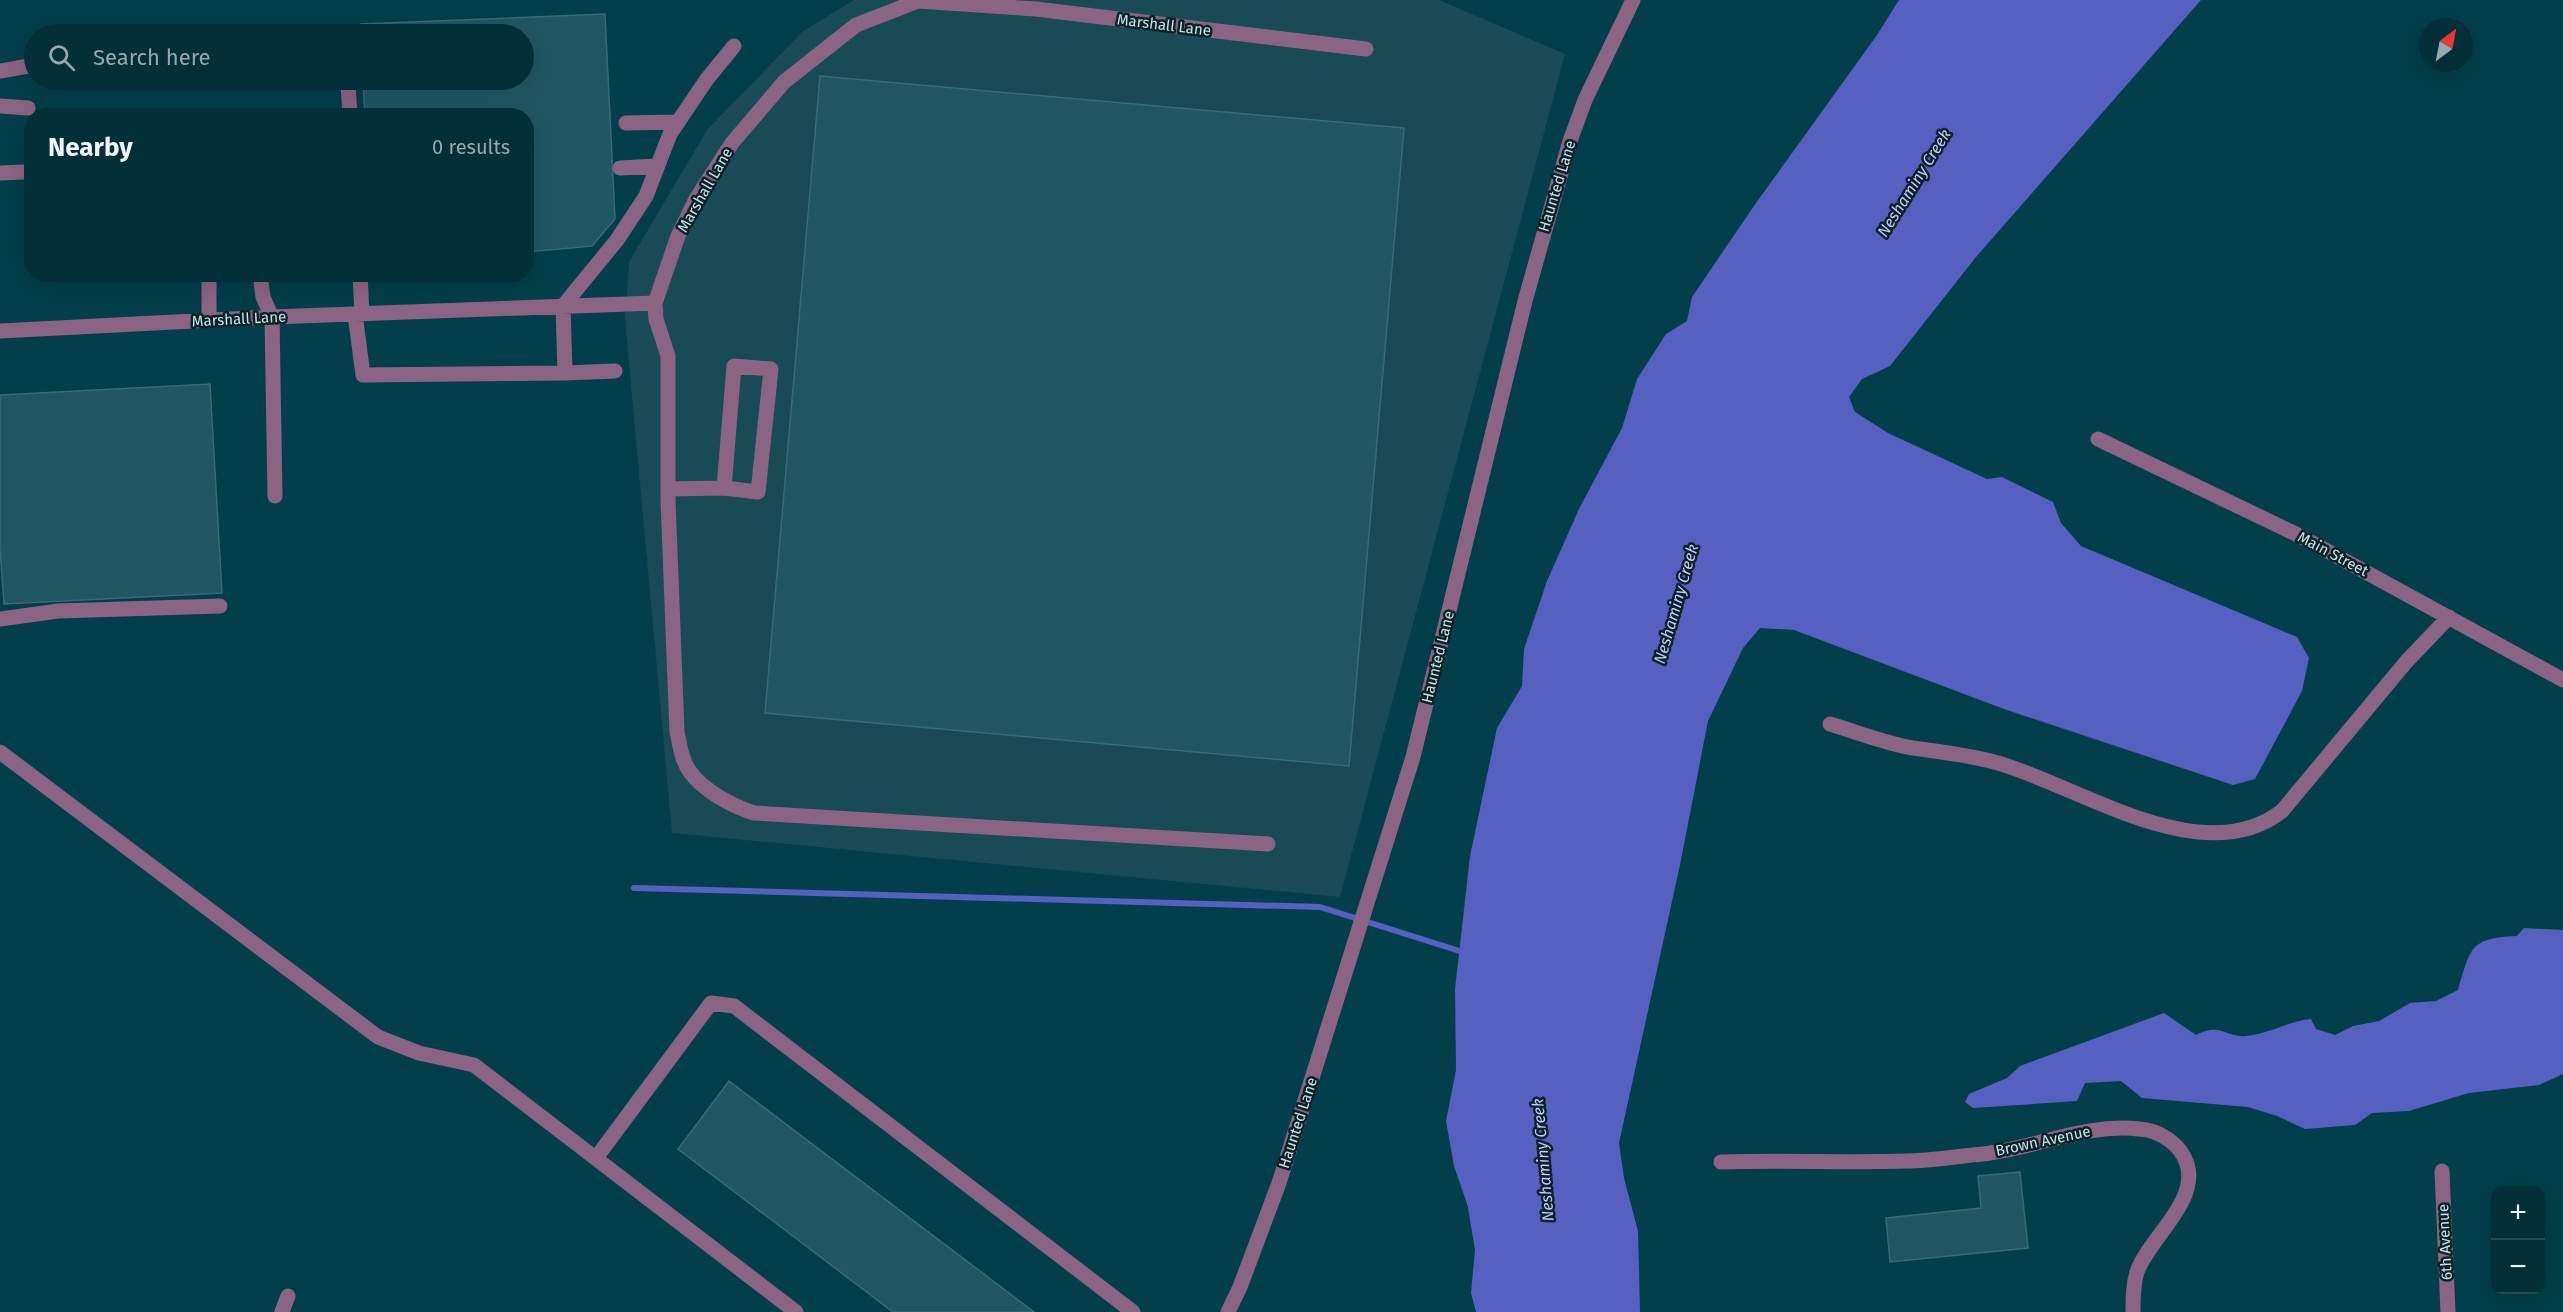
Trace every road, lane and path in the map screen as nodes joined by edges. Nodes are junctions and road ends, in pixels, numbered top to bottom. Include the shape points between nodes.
1 (1633, 0) edge
2 (734, 46) dead end
3 (1366, 49) dead end
4 (24, 67) edge
5 (0, 71) edge
6 (348, 90) edge
7 (0, 106) edge
8 (27, 108) dead end
9 (350, 108) edge
10 (678, 122) junction
11 (626, 123) dead end
12 (657, 166) junction
13 (620, 168) dead end
14 (23, 172) dead end
15 (0, 173) edge
16 (209, 282) edge
17 (261, 282) edge
18 (360, 282) edge
19 (654, 303) junction
20 (563, 306) junction
21 (358, 314) junction
22 (272, 317) junction
23 (209, 320) junction
24 (0, 331) edge
25 (615, 371) dead end
26 (565, 373) junction
27 (2098, 439) dead end
28 (724, 488) junction
29 (668, 489) junction
30 (275, 496) dead end
31 (220, 606) dead end
32 (2449, 617) junction
33 (0, 619) edge
34 (2563, 680) edge
35 (1830, 724) dead end
36 (0, 752) edge
37 (1268, 844) dead end
38 (596, 1158) junction
39 (1721, 1162) dead end
40 (2442, 1171) dead end
41 (288, 1296) dead end
42 (1123, 1309) edge
43 (282, 1312) edge
44 (796, 1312) edge
45 (1228, 1312) edge
46 (2133, 1312) edge
47 (2448, 1312) edge

1 - 45 street, Haunted Lane via 1585,100 1570,141 1525,301 1413,757 1279,1183
2 - 10 street
3 - 19 street, Marshall Lane via 1036,9 918,1 856,25 784,82 732,143 696,199
4 - 5 street
6 - 9 street
7 - 8 street
10 - 11 street
10 - 12 street
12 - 13 street
12 - 20 street via 646,196 617,240
14 - 15 street
16 - 23 street
17 - 22 street
18 - 21 street
19 - 20 street, Marshall Lane
19 - 29 street via 668,356
20 - 21 street, Marshall Lane
20 - 26 street
21 - 22 street, Marshall Lane
21 - 26 street via 363,375
22 - 23 street, Marshall Lane
22 - 30 street
23 - 24 street, Marshall Lane
25 - 26 street
27 - 32 street, Main Street via 2298,535
28 - 28 street via 734,366 771,369 758,492
28 - 29 street
29 - 37 street via 680,748 691,773 737,808 754,813
31 - 33 street via 58,611
32 - 34 street, Main Street
32 - 35 street via 2406,662 2282,811 2238,831 2201,832 2159,824 1999,763 1880,741
36 - 38 street via 378,1037 419,1053 474,1065
38 - 42 street via 711,1003 734,1006
38 - 44 street
39 - 46 street, Brown Avenue via 1908,1161 1987,1153 2092,1130 2156,1131 2181,1152 2187,1163 2189,1185 2137,1272
40 - 47 street, 6th Avenue
41 - 43 street

